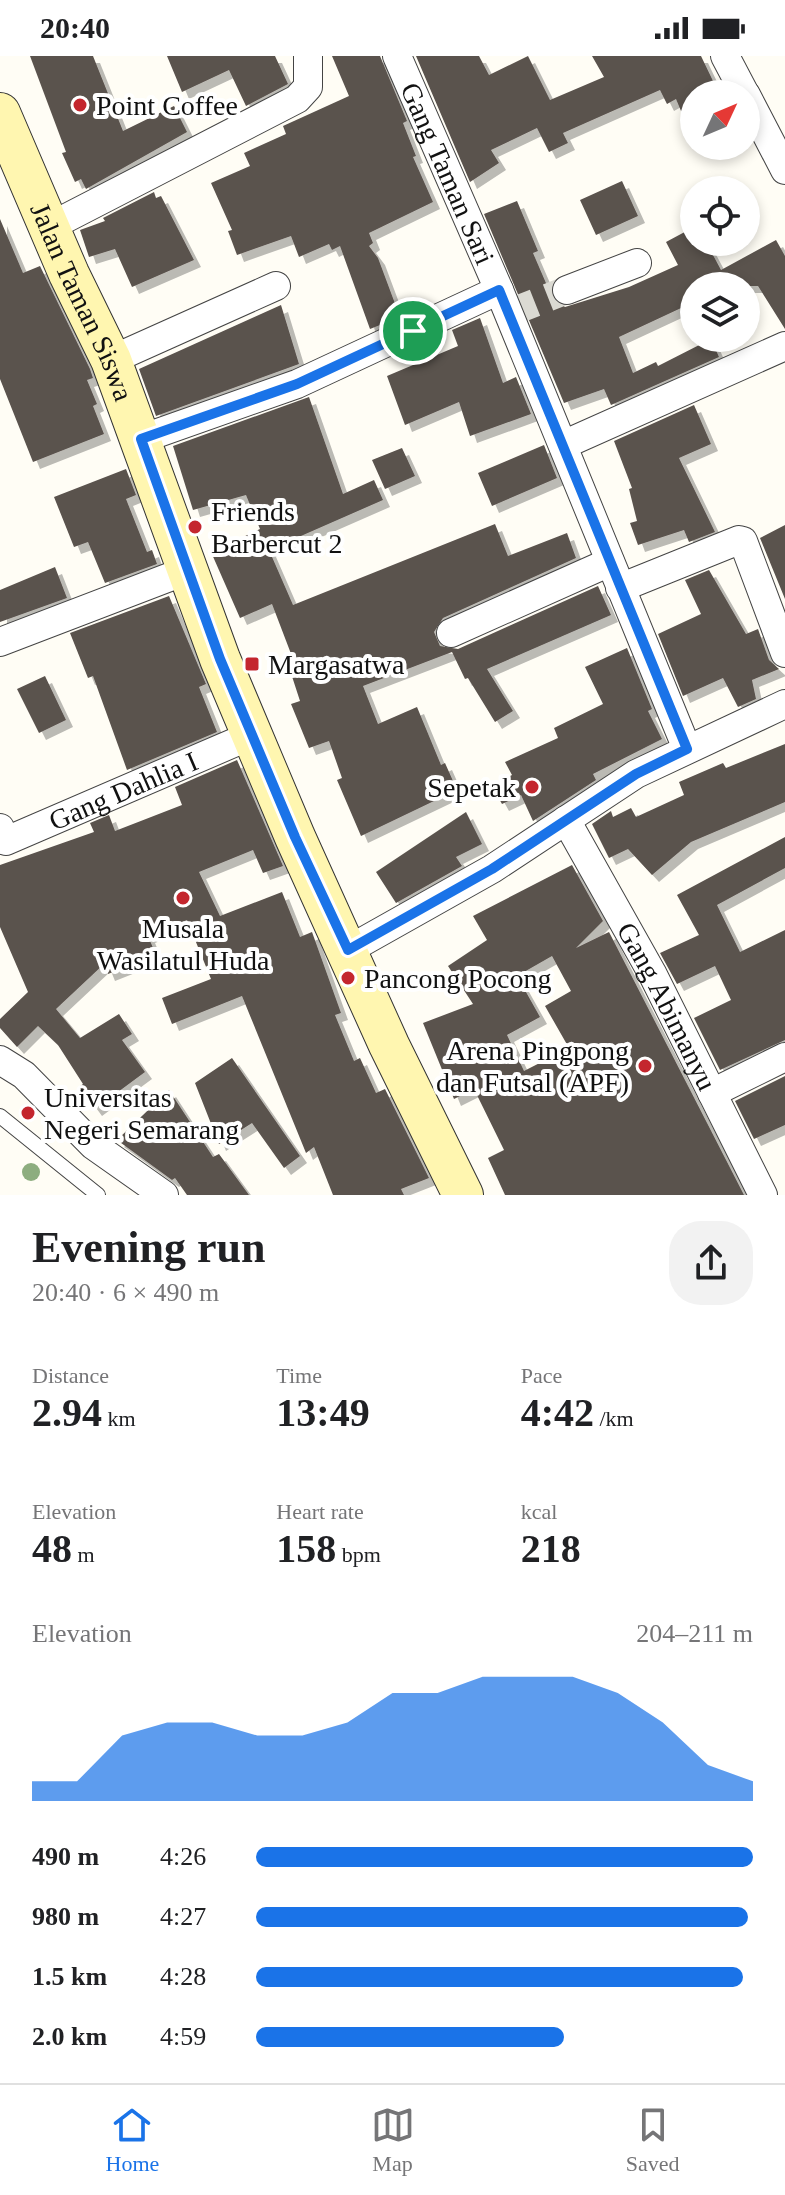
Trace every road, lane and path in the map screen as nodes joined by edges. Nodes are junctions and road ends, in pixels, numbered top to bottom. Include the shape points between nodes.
1 (308, 56) edge
2 (397, 56) edge
3 (725, 56) edge
4 (738, 80) edge
5 (0, 113) edge
6 (760, 122) edge
7 (785, 170) edge
8 (49, 227) junction
9 (637, 263) dead end
10 (276, 286) dead end
11 (499, 290) junction
12 (567, 290) tunnel mouth
13 (785, 346) edge
14 (111, 360) junction
15 (141, 439) junction
16 (563, 445) junction
17 (188, 570) junction
18 (615, 575) junction
19 (451, 633) dead end
20 (0, 642) edge
21 (785, 653) edge
22 (785, 704) edge
23 (252, 735) junction
24 (687, 749) junction
25 (566, 820) junction
26 (2, 837) edge
27 (348, 950) junction
28 (785, 1057) edge
29 (0, 1060) edge
30 (712, 1093) junction
31 (0, 1116) edge
32 (98, 1195) edge
33 (164, 1195) edge
34 (463, 1195) edge
35 (763, 1195) edge

1 - 8 street via 308,87 297,99
2 - 11 street, Gang Taman Sari
3 - 4 street
5 - 8 main road, Jalan Taman Siswa
6 - 7 street
8 - 14 main road, Jalan Taman Siswa
9 - 12 street
10 - 14 street
11 - 15 street, Gang Taman Sari via 297,384
11 - 16 street, Gang Taman Sari
13 - 16 street
14 - 15 main road, Jalan Taman Siswa
15 - 17 main road, Jalan Taman Siswa
16 - 18 street, Gang Taman Sari
17 - 20 street
17 - 23 main road, Jalan Taman Siswa
18 - 19 street
18 - 21 street via 743,541
18 - 24 street, Gang Taman Sari
22 - 24 street
23 - 26 street, Gang Dahlia I
23 - 27 main road, Jalan Taman Siswa
24 - 25 street via 636,774
25 - 27 street via 492,869
25 - 30 street, Gang Abimanyu
27 - 34 main road, Jalan Taman Siswa
28 - 30 street
29 - 33 street via 24,1075 90,1142
30 - 35 street, Gang Abimanyu
31 - 32 lane

